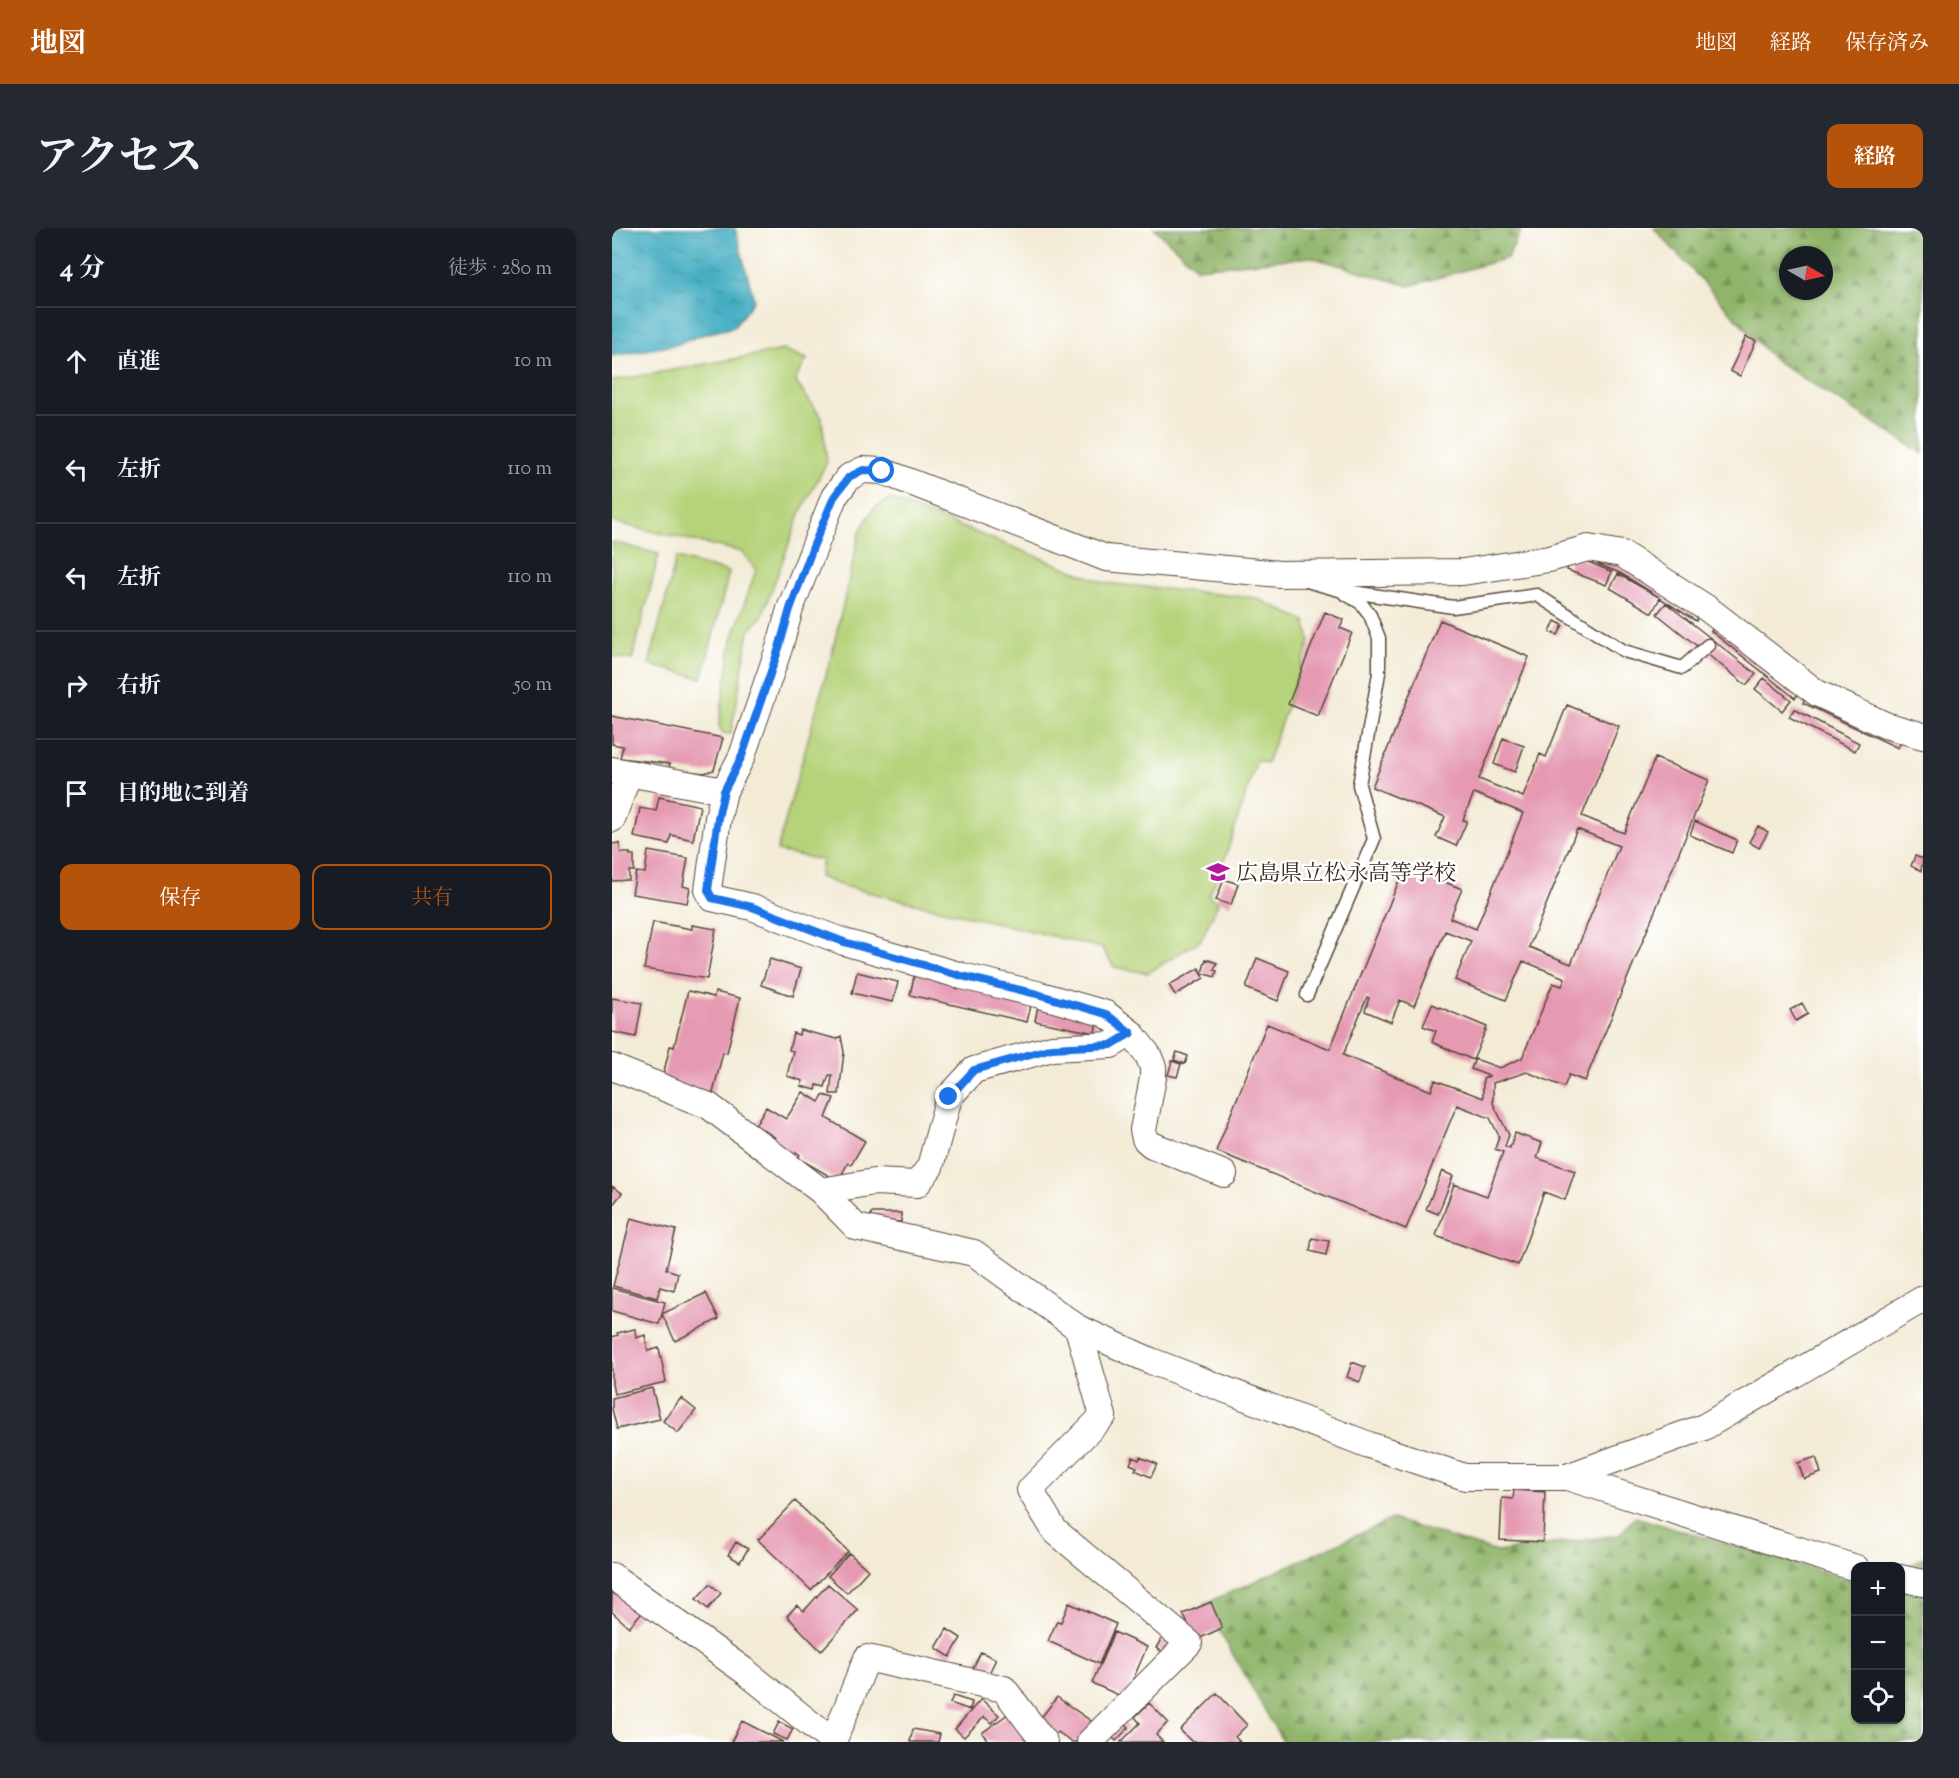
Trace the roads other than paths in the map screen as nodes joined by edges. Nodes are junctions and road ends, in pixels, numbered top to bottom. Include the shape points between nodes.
1 (1280, 574) junction
2 (1339, 590) junction
3 (1708, 645) dead end
4 (1923, 736) edge
5 (620, 771) edge
6 (724, 791) junction
7 (612, 819) edge
8 (1307, 995) dead end
9 (1131, 1033) junction
10 (612, 1067) edge
11 (1224, 1174) dead end
12 (821, 1191) junction
13 (1923, 1299) edge
14 (1078, 1328) junction
15 (1567, 1477) junction
16 (1851, 1566) edge
17 (612, 1576) edge
18 (1905, 1579) edge
19 (1923, 1583) edge
20 (833, 1742) edge
21 (1044, 1742) edge
22 (1090, 1742) edge

1 - 2 lane
1 - 4 street via 1463,572 1549,559 1588,548 1622,554 1708,609 1817,693 1885,725
1 - 6 street via 1106,558 882,471 863,470 849,477 834,497 790,609 742,756
2 - 3 lane via 1453,607 1537,595 1624,651 1682,668
2 - 8 lane via 1361,603 1379,638 1379,673 1359,785 1374,839
5 - 6 street
5 - 7 street
6 - 9 street via 708,890 712,898 752,907 855,945 1106,1014
9 - 11 street via 1153,1067 1145,1138 1152,1145
9 - 12 street via 1111,1045 1052,1048 974,1070 949,1097 930,1167 917,1184 873,1182
10 - 12 street via 709,1106
12 - 14 street via 856,1227 974,1253
13 - 15 street via 1704,1427
14 - 15 street via 1151,1361 1369,1445 1465,1477
14 - 22 street via 1102,1416 1030,1490 1055,1531 1189,1643
15 - 16 street
17 - 20 street via 746,1672
18 - 19 street
20 - 21 street via 867,1658 1004,1689

